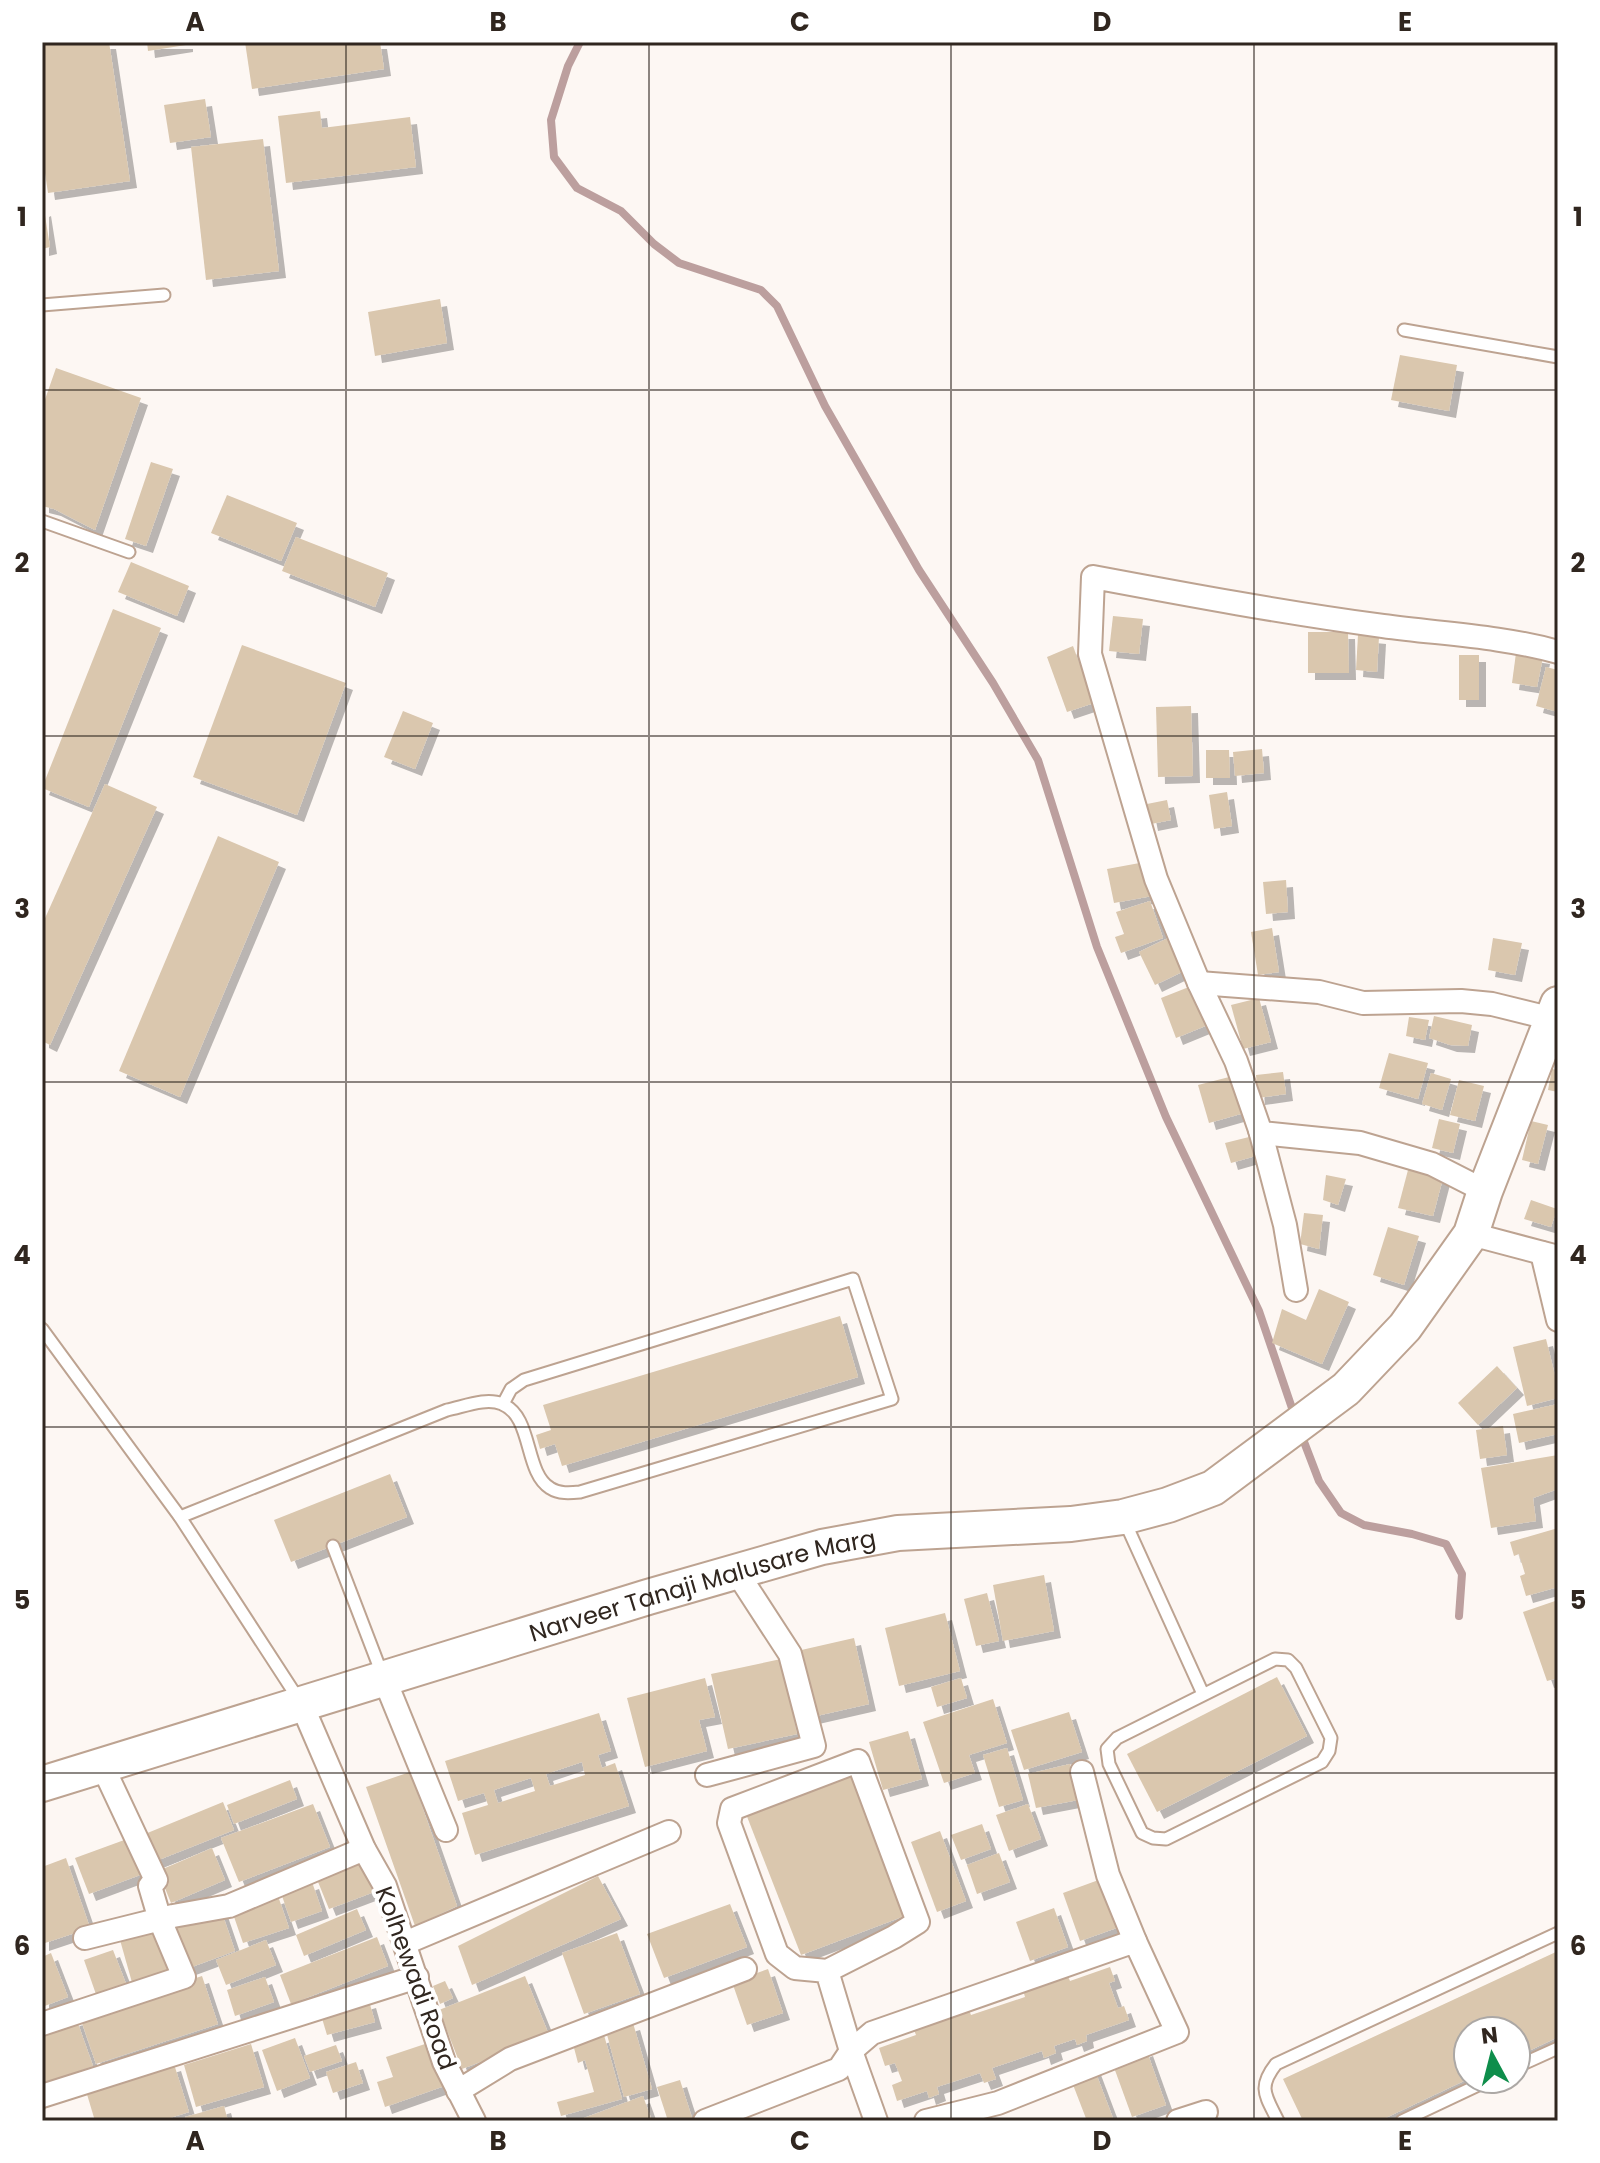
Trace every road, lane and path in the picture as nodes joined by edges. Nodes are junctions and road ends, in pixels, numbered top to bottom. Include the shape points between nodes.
1 (164, 295) dead end
2 (42, 305) edge
3 (1404, 330) dead end
4 (1558, 357) edge
5 (42, 521) edge
6 (129, 552) dead end
7 (1558, 652) edge
8 (1199, 983) junction
9 (1556, 1012) edge
10 (1260, 1130) junction
11 (1485, 1191) junction
12 (1471, 1234) junction
13 (1550, 1255) edge
14 (1296, 1290) dead end
15 (1558, 1320) edge
16 (42, 1329) edge
17 (503, 1404) junction
18 (180, 1517) junction
19 (1123, 1517) junction
20 (333, 1546) dead end
21 (736, 1571) junction
22 (384, 1678) junction
23 (1203, 1694) junction
24 (301, 1703) junction
25 (102, 1765) junction
26 (1082, 1772) dead end
27 (707, 1775) dead end
28 (42, 1784) edge
29 (446, 1830) dead end
30 (669, 1832) dead end
31 (364, 1849) junction
32 (160, 1920) junction
33 (1558, 1933) edge
34 (85, 1938) dead end
35 (1135, 1941) junction
36 (405, 1943) junction
37 (745, 1969) dead end
38 (827, 1971) junction
39 (417, 1977) junction
40 (42, 2024) edge
41 (1558, 2048) edge
42 (851, 2051) junction
43 (1532, 2060) edge
44 (458, 2091) junction
45 (1457, 2095) edge
46 (42, 2096) edge
47 (1206, 2112) dead end
48 (474, 2121) edge
49 (705, 2121) edge
50 (876, 2121) edge
51 (926, 2121) edge
52 (1178, 2121) edge
53 (1278, 2121) edge
54 (1402, 2121) edge

1 - 2 lane
3 - 4 lane
5 - 6 lane
7 - 8 street via 1093,577 1090,654 1156,879
8 - 9 street via 1319,992 1363,1003 1461,1001
8 - 10 street via 1236,1061
9 - 11 main road, Narveer Tanaji Malusare Marg
10 - 11 street via 1360,1143 1432,1164
10 - 14 street
11 - 12 main road, Narveer Tanaji Malusare Marg
12 - 13 street
12 - 19 main road, Narveer Tanaji Malusare Marg via 1405,1327 1346,1389 1213,1488
13 - 15 street
16 - 18 lane
17 - 17 lane via 520,1423 540,1479 565,1493 892,1399 853,1279 524,1380
17 - 18 lane via 486,1401 447,1410
18 - 24 lane
19 - 21 main road, Narveer Tanaji Malusare Marg via 898,1533
19 - 23 lane
20 - 22 lane
21 - 22 main road, Narveer Tanaji Malusare Marg
21 - 27 street via 790,1654 814,1746
22 - 24 main road, Narveer Tanaji Malusare Marg
22 - 29 street
23 - 23 lane via 1275,1659 1288,1660 1331,1738 1329,1751 1322,1762 1166,1839 1153,1838 1142,1833 1107,1749 1117,1738
24 - 25 main road, Narveer Tanaji Malusare Marg
24 - 31 street, Kolhewadi Road
25 - 28 main road, Narveer Tanaji Malusare Marg
25 - 32 street via 156,1880 150,1886
26 - 35 street via 1108,1875
30 - 36 street
31 - 32 street via 229,1906
31 - 36 street, Kolhewadi Road via 385,1886
32 - 34 street
32 - 40 street via 184,1977
33 - 53 lane via 1276,2064 1265,2077 1265,2093
35 - 42 street via 872,2033
35 - 51 street via 1177,2032 998,2103
36 - 39 street, Kolhewadi Road
37 - 44 street via 510,2059
38 - 38 street via 795,1968 777,1954 729,1823 732,1809 858,1761 918,1922
38 - 42 street
39 - 44 street, Kolhewadi Road
39 - 46 street
41 - 43 lane
42 - 49 street via 839,2069
42 - 50 street
44 - 48 street, Kolhewadi Road
45 - 54 lane
47 - 52 street

